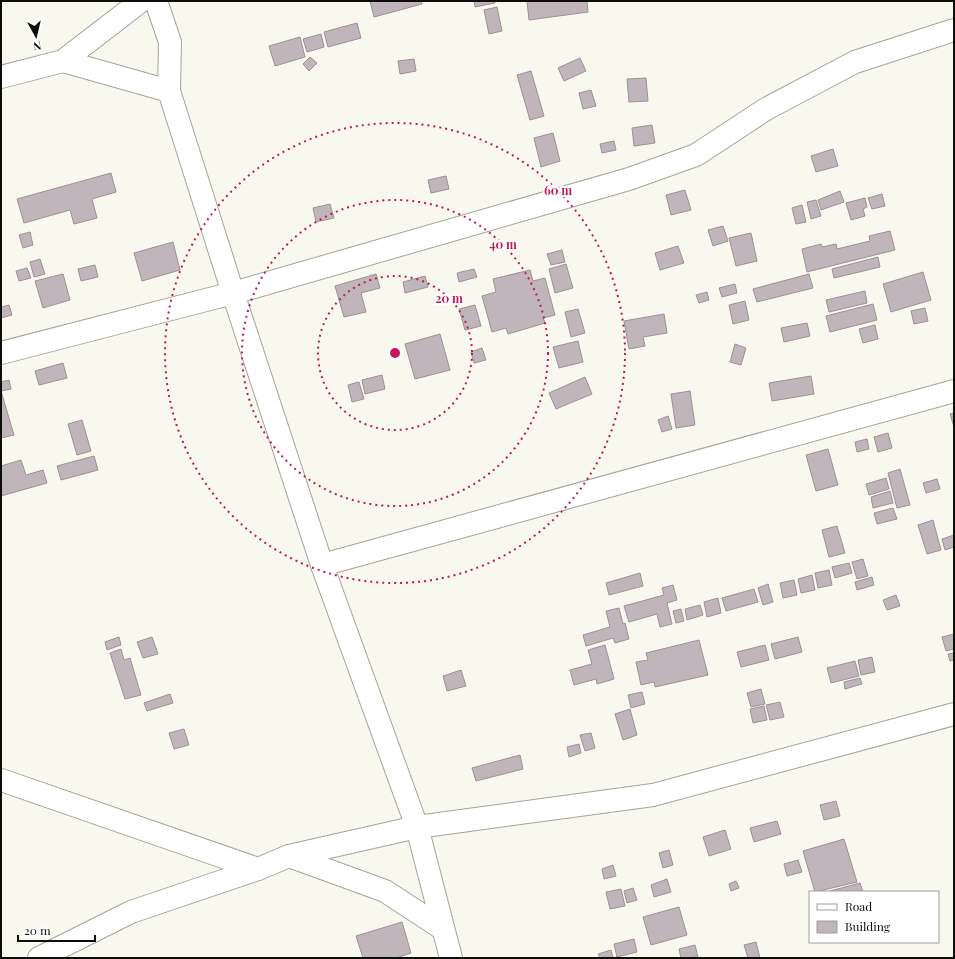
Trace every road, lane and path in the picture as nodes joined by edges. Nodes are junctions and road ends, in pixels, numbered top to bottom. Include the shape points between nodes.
1 (142, 1) edge
2 (156, 1) edge
3 (954, 30) edge
4 (63, 61) junction
5 (1, 77) edge
6 (169, 91) junction
7 (233, 293) junction
8 (1, 353) edge
9 (954, 391) edge
10 (322, 565) junction
11 (954, 714) edge
12 (1, 780) edge
13 (417, 827) junction
14 (289, 856) junction
15 (258, 869) junction
16 (443, 930) junction
17 (39, 958) edge
18 (451, 958) edge

1 - 4 street
2 - 6 street via 170,42
3 - 7 street via 855,62 766,108 688,158 629,179
4 - 5 street
4 - 6 street
6 - 7 street
7 - 8 street
7 - 10 street
9 - 10 street
10 - 13 street
11 - 13 street via 653,795
12 - 15 street
13 - 14 street
13 - 16 street
14 - 15 street
14 - 16 street via 385,891
15 - 17 street via 131,912
16 - 18 street

